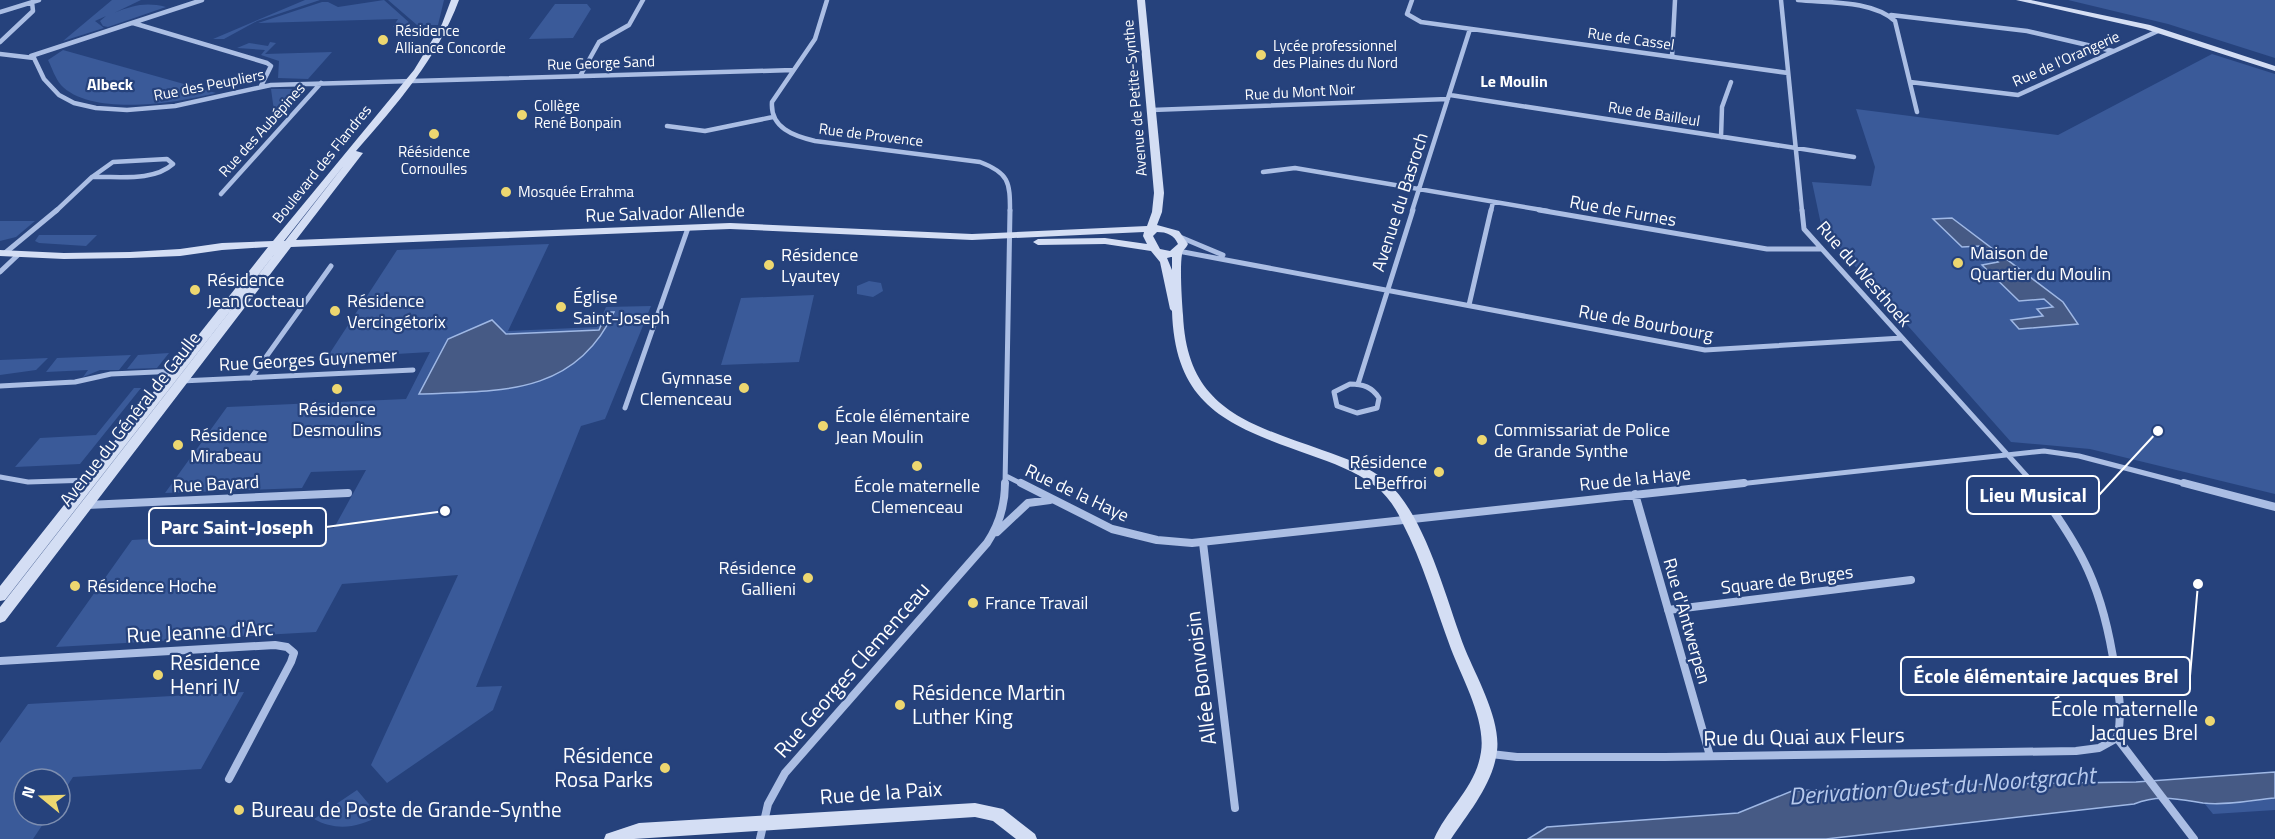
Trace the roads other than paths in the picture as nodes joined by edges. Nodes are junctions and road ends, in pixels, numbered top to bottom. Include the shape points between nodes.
1 (39, 0) edge
2 (202, 0) edge
3 (455, 0) edge
4 (643, 0) edge
5 (827, 0) edge
6 (1141, 0) edge
7 (1412, 0) edge
8 (1675, 0) edge
9 (1780, 0) edge
10 (1798, 0) edge
11 (2020, 0) edge
12 (32, 2) junction
13 (0, 12) edge
14 (1891, 15) junction
15 (133, 22) junction
16 (1470, 28) junction
17 (2158, 31) junction
18 (0, 42) edge
19 (2114, 51) junction
20 (0, 54) edge
21 (31, 56) junction
22 (1672, 57) junction
23 (2275, 69) edge
24 (793, 70) junction
25 (1788, 73) junction
26 (580, 76) junction
27 (409, 81) junction
28 (1731, 82) dead end
29 (1910, 82) junction
30 (321, 83) junction
31 (261, 86) junction
32 (1449, 97) junction
33 (1152, 110) junction
34 (1917, 112) dead end
35 (772, 117) junction
36 (667, 126) dead end
37 (1721, 137) junction
38 (1796, 148) junction
39 (1854, 157) dead end
40 (1263, 172) dead end
41 (92, 177) junction
42 (1420, 190) junction
43 (1159, 193) junction
44 (221, 194) dead end
45 (1493, 202) junction
46 (1152, 230) junction
47 (687, 231) junction
48 (1175, 234) junction
49 (1010, 239) junction
50 (280, 247) junction
51 (1821, 249) junction
52 (1156, 251) junction
53 (1177, 252) junction
54 (3, 253) edge
55 (19, 254) junction
56 (1250, 263) junction
57 (331, 266) dead end
58 (0, 272) edge
59 (1388, 289) junction
60 (1469, 305) junction
61 (1178, 322) junction
62 (1902, 338) junction
63 (413, 370) dead end
64 (179, 376) junction
65 (251, 378) junction
66 (1358, 384) junction
67 (0, 386) edge
68 (625, 408) dead end
69 (2007, 455) junction
70 (1006, 476) junction
71 (0, 477) edge
72 (107, 479) junction
73 (91, 480) junction
74 (348, 493) dead end
75 (1635, 494) junction
76 (1053, 500) junction
77 (86, 506) junction
78 (2275, 507) edge
79 (1407, 519) junction
80 (992, 536) junction
81 (1203, 543) junction
82 (1911, 580) dead end
83 (0, 596) edge
84 (1668, 610) junction
85 (0, 617) edge
86 (0, 662) edge
87 (2117, 738) junction
88 (1490, 754) junction
89 (1710, 756) junction
90 (229, 779) dead end
91 (1235, 808) dead end
92 (761, 831) edge
93 (612, 839) edge
94 (1029, 839) edge
95 (1442, 839) edge
96 (2194, 839) edge

1 - 12 street
2 - 15 street
3 - 27 street, Boulevard des Flandres via 438,41
4 - 26 street via 629,25 599,42
5 - 24 street via 816,35
6 - 33 street, Avenue de Petite-Synthe
7 - 16 street, Rue de Cassel via 1407,12 1412,18
8 - 22 street
9 - 25 street, Rue du Westhoek
10 - 14 street
11 - 17 street
12 - 13 street
12 - 18 street via 30,14
14 - 19 street via 2006,27
14 - 29 street
15 - 21 street
15 - 31 street via 267,63 271,70
16 - 22 street, Rue de Cassel
16 - 32 street, Avenue du Basroch
17 - 19 street, Rue de l'Orangerie
17 - 23 street
19 - 29 street, Rue de l'Orangerie via 2015,96
20 - 21 street
21 - 31 street, Rue des Peupliers via 59,95 96,108 175,106
22 - 25 street, Rue de Cassel
24 - 26 street, Rue George Sand
24 - 35 street via 772,102
25 - 38 street, Rue du Westhoek
26 - 27 street, Rue George Sand
27 - 30 street, Rue des Peupliers
27 - 50 street, Boulevard des Flandres via 360,138
28 - 37 street via 1722,107
29 - 34 street
30 - 31 street, Rue des Peupliers
30 - 44 street, Rue des Aubépines
32 - 33 street, Rue du Mont Noir
32 - 37 street, Rue de Bailleul
32 - 42 street, Avenue du Basroch
33 - 43 street, Avenue de Petite-Synthe
35 - 36 street via 705,131
35 - 49 street, Rue de Provence via 785,130 811,140 971,160 995,167 1010,185
37 - 38 street, Rue de Bailleul
38 - 39 street, Rue de Bailleul
38 - 51 street, Rue du Westhoek via 1804,229
40 - 42 street, Rue de Furnes via 1296,168
41 - 41 street via 153,175 174,162 113,162
41 - 54 street via 37,229
42 - 45 street, Rue de Furnes
42 - 59 street, Avenue du Basroch
43 - 46 street, Avenue de Petite-Synthe
43 - 48 street, Avenue de Petite-Synthe
45 - 51 street, Rue de Furnes via 1767,249
45 - 60 street
46 - 48 street, Rue Salvador Allende
46 - 49 street, Rue Salvador Allende
46 - 52 street
47 - 49 street, Rue Salvador Allende via 928,242
47 - 50 street, Rue Salvador Allende
47 - 68 street
48 - 53 street, Avenue de Petite-Synthe via 1183,244
48 - 56 street
49 - 52 street, Rue Salvador Allende via 1100,241
49 - 70 street, Rue Georges Clemenceau
50 - 55 street, Rue Salvador Allende via 78,256
50 - 64 street, Avenue du Général de Gaulle
50 - 64 street, Avenue du Général de Gaulle via 190,370
51 - 62 street, Rue du Westhoek
52 - 53 street, Rue Salvador Allende via 1169,255
52 - 61 street via 1165,262
53 - 56 street
53 - 61 street
54 - 55 street, Rue Salvador Allende
55 - 58 street
56 - 59 street, Rue de Bourbourg
57 - 65 street
59 - 60 street, Rue de Bourbourg
59 - 66 street, Avenue du Basroch
60 - 62 street, Rue de Bourbourg via 1711,351
61 - 79 street via 1185,361 1203,391 1224,410 1251,427 1366,473 1390,492
62 - 69 street, Rue du Westhoek
63 - 65 street, Rue Georges Guynemer
64 - 65 street, Rue Georges Guynemer
64 - 67 street, Rue Georges Guynemer via 111,374 75,382
64 - 72 street, Avenue du Général de Gaulle
64 - 73 street, Avenue du Général de Gaulle via 168,382
66 - 66 street via 1369,387 1378,396 1379,403 1372,411 1351,413 1335,402 1338,388
69 - 75 street, Rue de la Haye
69 - 78 street, Rue de la Haye via 2062,452
69 - 87 street, Rue du Westhoek via 2065,524 2098,588 2109,627 2120,704
70 - 76 street, Rue de la Haye
70 - 80 street, Rue Georges Clemenceau via 1003,514
71 - 73 street via 28,482
72 - 73 street
72 - 77 street, Avenue du Général de Gaulle
73 - 83 street, Avenue du Général de Gaulle
74 - 77 street, Rue Bayard
75 - 79 street, Rue de la Haye
75 - 84 street, Rue d'Antwerpen
76 - 80 street, Rue Georges Clemenceau via 1028,503
76 - 81 street, Rue de la Haye via 1121,532
77 - 85 street, Avenue du Général de Gaulle
79 - 81 street, Rue de la Haye
79 - 88 street via 1488,729
80 - 92 street, Rue Georges Clemenceau via 800,754 774,792
81 - 91 street, Allée Bonvoisin
82 - 84 street, Square de Bruges
84 - 89 street, Rue d'Antwerpen
86 - 90 street, Rue Jeanne d'Arc via 287,647 294,653 291,662
87 - 89 street, Rue du Quai aux Fleurs via 2099,748 2076,751
87 - 96 street
88 - 89 street, Rue du Quai aux Fleurs
88 - 95 street via 1485,772
92 - 93 street, Rue de la Paix via 727,825 639,830
92 - 94 street, Rue de la Paix via 984,810 1004,818

